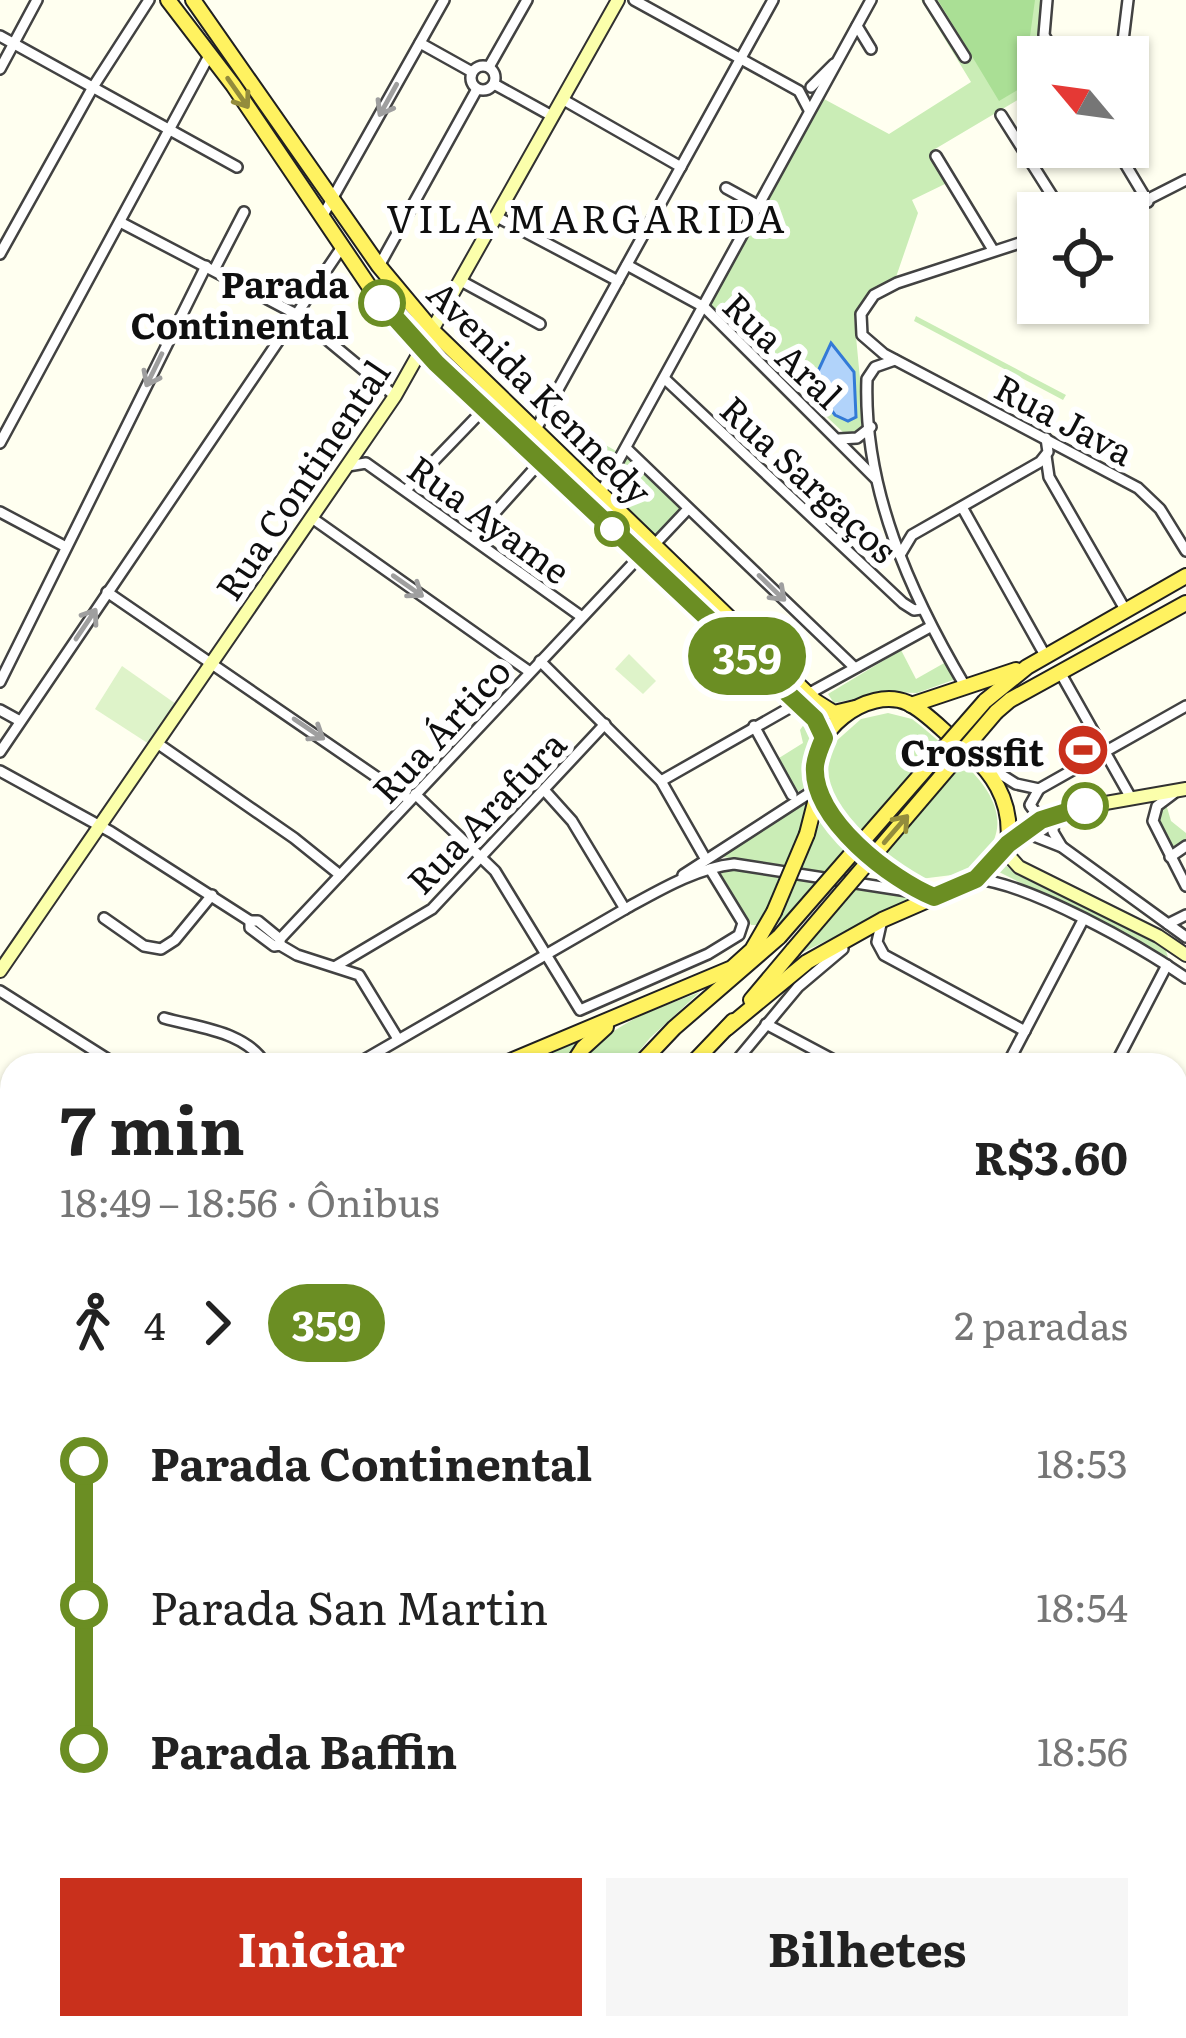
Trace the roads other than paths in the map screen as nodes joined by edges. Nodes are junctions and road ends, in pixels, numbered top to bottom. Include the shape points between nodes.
1 (37, 0) edge
2 (149, 0) edge
3 (168, 0) edge
4 (193, 0) edge
5 (444, 0) edge
6 (527, 0) edge
7 (618, 0) edge
8 (634, 0) edge
9 (773, 0) edge
10 (928, 0) edge
11 (1047, 0) edge
12 (1128, 0) edge
13 (868, 1) edge
14 (857, 26) junction
15 (0, 36) edge
16 (1045, 36) edge
17 (1124, 36) edge
18 (420, 43) junction
19 (14, 44) junction
20 (871, 49) dead end
21 (210, 54) junction
22 (965, 57) dead end
23 (741, 58) junction
24 (838, 60) junction
25 (489, 68) junction
26 (0, 69) edge
27 (472, 72) junction
28 (494, 84) junction
29 (93, 87) junction
30 (477, 89) junction
31 (805, 89) junction
32 (818, 98) junction
33 (562, 99) junction
34 (808, 115) junction
35 (1001, 115) dead end
36 (552, 116) junction
37 (169, 128) junction
38 (936, 156) dead end
39 (237, 167) dead end
40 (681, 167) junction
41 (1186, 180) edge
42 (726, 188) dead end
43 (1050, 192) edge
44 (332, 200) junction
45 (1149, 201) edge
46 (759, 206) junction
47 (244, 212) dead end
48 (322, 217) junction
49 (497, 217) junction
50 (120, 222) junction
51 (1017, 243) edge
52 (342, 248) junction
53 (993, 250) junction
54 (0, 254) edge
55 (626, 265) junction
56 (379, 266) junction
57 (210, 268) junction
58 (461, 281) junction
59 (618, 281) junction
60 (704, 307) junction
61 (296, 314) junction
62 (540, 324) dead end
63 (434, 332) junction
64 (423, 350) junction
65 (895, 360) junction
66 (665, 379) junction
67 (395, 395) junction
68 (485, 408) junction
69 (871, 427) junction
70 (535, 431) junction
71 (1046, 438) junction
72 (839, 440) junction
73 (0, 443) edge
74 (362, 445) junction
75 (626, 448) junction
76 (1046, 456) junction
77 (539, 459) junction
78 (366, 463) junction
79 (348, 466) junction
80 (1031, 468) junction
81 (1049, 477) junction
82 (878, 482) junction
83 (406, 490) junction
84 (600, 494) junction
85 (962, 507) junction
86 (688, 509) junction
87 (0, 512) edge
88 (312, 518) junction
89 (890, 527) junction
90 (912, 535) junction
91 (473, 537) junction
92 (654, 545) junction
93 (66, 548) junction
94 (1186, 550) edge
95 (640, 556) junction
96 (899, 556) junction
97 (1186, 576) edge
98 (107, 592) junction
99 (1186, 603) edge
100 (921, 609) junction
101 (1126, 611) junction
102 (583, 617) junction
103 (930, 627) junction
104 (1046, 657) junction
105 (541, 662) junction
106 (212, 663) junction
107 (854, 667) junction
108 (1027, 667) junction
109 (530, 672) junction
110 (1061, 674) junction
111 (0, 682) edge
112 (964, 686) junction
113 (803, 699) junction
114 (911, 705) junction
115 (1186, 706) edge
116 (991, 707) junction
117 (855, 708) junction
118 (0, 710) edge
119 (20, 721) junction
120 (605, 724) junction
121 (754, 726) junction
122 (824, 738) junction
123 (158, 743) junction
124 (0, 752) edge
125 (1106, 752) junction
126 (977, 758) junction
127 (0, 772) edge
128 (661, 781) junction
129 (819, 787) junction
130 (1040, 789) junction
131 (1181, 790) edge
132 (545, 791) junction
133 (792, 795) dead end
134 (412, 797) junction
135 (1131, 798) junction
136 (1047, 817) junction
137 (99, 825) junction
138 (1024, 832) junction
139 (1008, 844) junction
140 (1062, 847) junction
141 (1186, 847) edge
142 (1170, 856) junction
143 (483, 857) junction
144 (707, 864) junction
145 (340, 875) junction
146 (976, 879) junction
147 (1186, 886) edge
148 (212, 895) junction
149 (930, 895) junction
150 (625, 909) junction
151 (1186, 915) edge
152 (104, 918) dead end
153 (882, 920) junction
154 (1083, 920) junction
155 (1168, 924) junction
156 (864, 929) junction
157 (1186, 937) edge
158 (280, 942) junction
159 (361, 952) junction
160 (544, 953) junction
161 (1186, 955) edge
162 (1167, 965) junction
163 (336, 966) junction
164 (0, 971) edge
165 (363, 978) junction
166 (1186, 978) edge
167 (0, 991) edge
168 (619, 1016) junction
169 (164, 1018) dead end
170 (766, 1024) junction
171 (727, 1028) junction
172 (1024, 1031) junction
173 (398, 1039) junction
174 (98, 1053) edge
175 (258, 1053) edge
176 (375, 1053) edge
177 (530, 1053) edge
178 (581, 1053) edge
179 (650, 1053) edge
180 (703, 1053) edge
181 (743, 1053) edge
182 (821, 1053) edge
183 (1013, 1053) edge
184 (1121, 1053) edge

1 - 19 street
2 - 29 street
3 - 21 main road, Avenida Kennedy
4 - 44 main road, Avenida Kennedy
5 - 18 street
6 - 25 street
7 - 33 street, Rua Continental
8 - 23 street
9 - 23 street
10 - 22 street
11 - 16 street
12 - 17 street
13 - 14 street
14 - 20 street
14 - 24 street
15 - 19 street
18 - 27 street
18 -> 44 street
19 - 26 street
19 - 29 street
21 - 37 street
21 -> 48 main road, Avenida Kennedy
23 - 31 street
23 - 40 street
24 - 31 street
24 - 32 street
25 - 27 street
25 - 28 street
27 - 30 street
28 - 30 street
28 - 36 street
29 - 37 street
29 - 54 street
30 - 56 street
31 - 32 street
31 - 34 street
32 - 34 street
33 - 36 street, Rua Continental
33 - 40 street
34 - 46 street
35 - 43 street
36 - 49 street, Rua Continental
37 - 39 street
37 - 50 street
38 - 53 street
40 - 55 street
41 - 45 street
42 - 46 street
44 - 48 street
44 - 56 main road, Avenida Kennedy
46 - 60 street
47 - 57 street
48 - 52 main road, Avenida Kennedy
49 - 58 street, Rua Continental
49 - 59 street
50 - 57 street
50 - 73 street
51 - 53 street
52 - 61 street
52 - 64 main road, Avenida Kennedy
53 - 65 street via 870,299 862,335
55 - 59 street
55 - 60 street, Rua Aral
56 - 63 main road, Avenida Kennedy
57 - 61 street
57 -> 93 street
58 - 62 street
58 - 63 street, Rua Continental
59 - 70 street
60 - 66 street
60 - 72 street, Rua Aral
61 - 67 street
61 - 98 street
63 - 64 street, Rua Continental
63 - 70 main road, Avenida Kennedy
64 - 67 street, Rua Continental
64 - 68 main road, Avenida Kennedy
65 - 69 street via 868,376
65 - 71 street, Rua Java
66 - 75 street
66 - 100 street, Rua Sargaços via 890,591
67 - 74 street, Rua Continental
68 - 77 main road, Avenida Kennedy
68 - 83 street
69 - 72 street, Rua Aral
69 - 82 street
70 - 77 street
70 - 84 main road, Avenida Kennedy
71 - 76 street
71 - 94 street, Rua Java via 1144,492
72 - 82 street, Rua Aral
74 - 78 street, Rua Ayame
74 - 79 street, Rua Continental
75 - 84 street
75 - 86 street
76 - 80 street
76 - 81 street
77 - 91 street
77 - 95 main road, Avenida Kennedy
78 - 79 street, Rua Ayame
78 - 83 street, Rua Ayame
79 - 88 street, Rua Continental
80 - 81 street
80 - 85 street
81 - 101 street
82 - 89 street
83 - 91 street, Rua Ayame
84 - 92 main road, Avenida Kennedy
85 - 90 street
85 - 104 street
86 - 92 street
86 -> 107 street
87 - 93 street
88 - 106 street, Rua Continental
88 -> 109 street
89 - 90 street
89 - 96 street
90 - 96 street
91 - 102 street, Rua Ayame
92 - 113 main road, Avenida Kennedy
93 - 111 street
95 - 102 street, Rua Ártico
95 - 113 main road, Avenida Kennedy
96 - 100 street
97 - 101 main road
98 - 106 street
119 -> 98 street
99 - 110 main road
100 - 103 street
101 - 104 main road
102 - 105 street, Rua Ártico
103 - 107 street
103 - 112 street
104 - 108 main road
105 - 109 street, Rua Ártico
105 - 120 street
106 - 123 street, Rua Continental
106 -> 134 street
107 - 113 street
108 - 112 main road
108 - 116 main road
109 - 134 street, Rua Ártico
110 - 116 main road
110 - 125 street
112 - 114 main road
113 - 117 main road, Avenida Kennedy via 834,712
113 - 121 street
113 - 122 main road, Avenida Kennedy
114 - 117 main road
114 - 126 main road
115 - 125 street
171 -> 116 main road, bridge
116 - 179 main road, bridge via 779,937
117 - 122 main road
118 - 119 street
119 - 124 street
120 - 128 street
120 - 132 street, Rua Arafura
121 - 128 street
121 - 133 street
122 - 129 main road via 815,764
123 - 137 street, Rua Continental
123 - 145 street
125 - 130 street
125 - 135 street
126 - 130 street via 1016,784
126 - 139 main road via 1006,803
127 - 137 street
128 - 144 street
129 - 144 street
129 - 149 main road via 853,841 891,875
129 - 168 main road, bridge via 807,834 752,950 732,968
130 - 136 street via 1030,805
131 - 135 street
131 - 142 street via 1160,801 1153,816
132 - 143 street, Rua Arafura
132 - 150 street
134 - 143 street
134 - 145 street, Rua Ártico
135 - 136 street
136 - 138 street
136 - 140 street
137 - 148 street
137 - 164 street, Rua Continental
138 - 139 street
138 - 140 street
139 - 146 main road
139 - 161 street via 1018,867
140 - 155 street
141 - 142 street
142 - 147 street
143 - 159 street, Rua Arafura via 432,909
143 - 160 street
144 - 149 street
144 - 150 street
144 - 160 street via 744,926 708,954 582,1010
145 - 158 street, Rua Ártico
146 - 149 main road
146 - 154 street
148 - 152 street via 161,949
148 - 158 street
149 - 153 main road
150 - 160 street
151 - 155 street
153 - 156 main road
153 - 172 street via 877,942 884,955
154 - 162 street
154 - 172 street
155 - 157 street
156 - 170 street
156 - 171 main road via 807,962
158 - 163 street
159 - 163 street, Rua Arafura
159 - 165 street
160 - 173 street
162 - 166 street
162 - 184 street
163 - 165 street
165 - 173 street
167 - 174 street
168 - 177 main road
168 - 178 main road
169 - 175 street via 242,1040
170 - 181 street
170 - 182 street
171 - 180 main road
172 - 183 street
173 - 176 street

